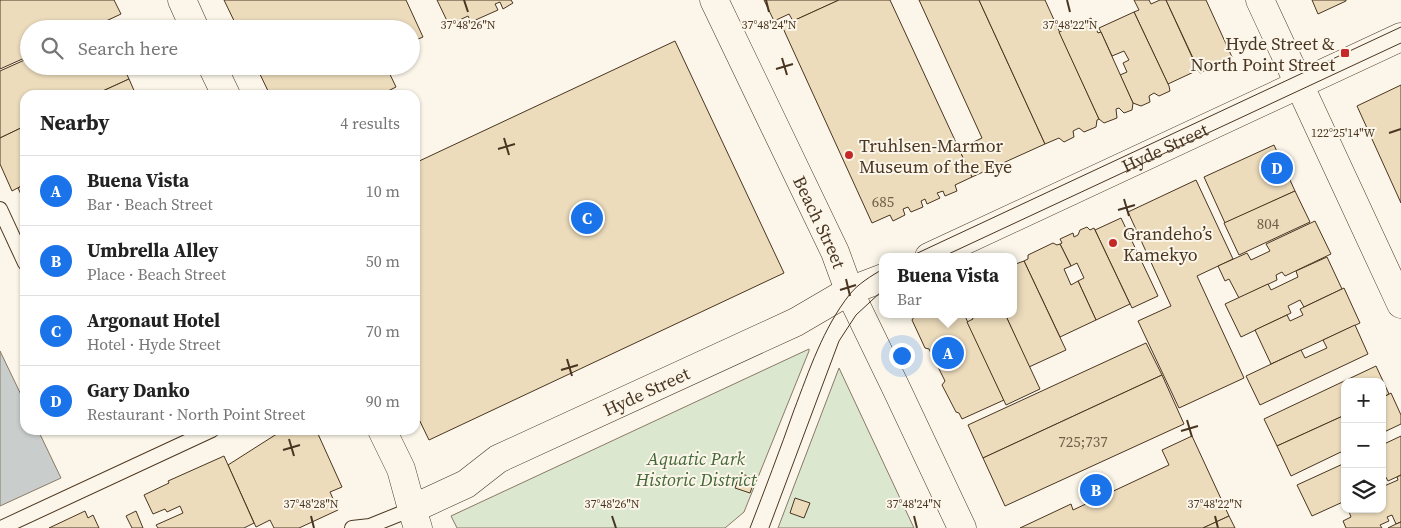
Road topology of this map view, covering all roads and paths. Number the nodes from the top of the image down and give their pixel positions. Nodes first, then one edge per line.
1 (182, 0) edge
2 (714, 0) edge
3 (1260, 0) edge
4 (191, 20) edge
5 (1401, 37) edge
6 (216, 75) edge
7 (1299, 84) junction
8 (224, 90) edge
9 (0, 209) edge
10 (20, 252) edge
11 (938, 253) edge
12 (879, 280) edge
13 (849, 291) junction
14 (1401, 304) edge
15 (201, 435) edge
16 (384, 435) edge
17 (415, 518) edge
18 (1, 528) edge
19 (352, 528) edge
20 (962, 528) edge

1 - 4 street
2 - 13 street, Beach Street
3 - 7 street
5 - 7 street, Hyde Street
6 - 8 street
7 - 11 street, Hyde Street
7 - 14 street
9 - 10 lane
12 - 13 street, Hyde Street
13 - 17 street, Hyde Street
13 - 20 street, Beach Street
15 - 18 lane
16 - 17 street
17 - 19 lane

